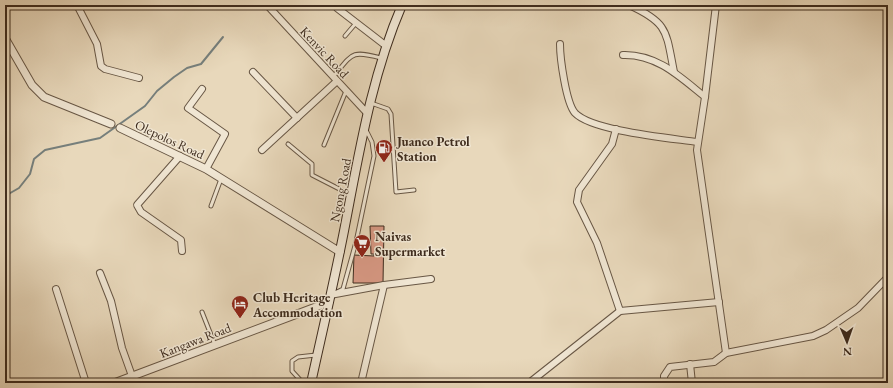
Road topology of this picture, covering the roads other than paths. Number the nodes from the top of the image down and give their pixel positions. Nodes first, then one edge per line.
1 (77, 5) edge
2 (267, 5) edge
3 (402, 5) edge
4 (630, 5) edge
5 (716, 5) edge
6 (337, 8) dead end
7 (356, 23) junction
8 (345, 36) dead end
9 (5, 38) edge
10 (560, 44) dead end
11 (385, 45) junction
12 (623, 55) dead end
13 (381, 58) junction
14 (253, 72) dead end
15 (674, 72) junction
16 (139, 78) dead end
17 (335, 79) junction
18 (202, 89) dead end
19 (346, 91) junction
20 (706, 97) junction
21 (369, 102) junction
22 (367, 113) junction
23 (297, 118) junction
24 (111, 124) joint
25 (364, 127) junction
26 (120, 128) joint
27 (616, 129) junction
28 (697, 142) junction
29 (288, 144) dead end
30 (324, 145) dead end
31 (262, 150) dead end
32 (180, 156) junction
33 (206, 169) junction
34 (222, 178) junction
35 (414, 190) dead end
36 (351, 195) junction
37 (211, 206) dead end
38 (182, 251) dead end
39 (340, 252) junction
40 (100, 272) dead end
41 (888, 277) edge
42 (431, 279) dead end
43 (384, 285) junction
44 (56, 289) dead end
45 (330, 299) junction
46 (719, 302) junction
47 (620, 311) junction
48 (202, 312) dead end
49 (215, 345) junction
50 (726, 353) junction
51 (317, 355) junction
52 (690, 364) junction
53 (132, 376) junction
54 (86, 383) edge
55 (116, 383) edge
56 (303, 383) edge
57 (311, 383) edge
58 (361, 383) edge
59 (529, 383) edge
60 (664, 383) edge
61 (692, 383) edge

1 - 16 street
2 - 17 street, Kenvic Road
3 - 11 main road, Ngong Road
4 - 15 street
5 - 20 street
6 - 7 street
7 - 8 lane
7 - 11 street
9 - 24 street, Olepolos Road
10 - 27 street
11 - 13 main road, Ngong Road
12 - 15 street
13 - 17 lane
13 - 21 main road, Ngong Road
14 - 23 street
15 - 20 street
17 - 19 street, Kenvic Road
17 - 23 street
18 - 33 street
19 - 22 street, Kenvic Road
19 - 30 lane
20 - 28 street
21 - 22 main road, Ngong Road
21 - 35 lane
22 - 25 main road, Ngong Road
23 - 31 street
24 - 26 street, Olepolos Road
25 - 36 main road, Ngong Road
25 - 45 lane
26 - 32 street, Olepolos Road
27 - 28 street
27 - 47 street
28 - 46 street
29 - 36 lane
32 - 33 street, Olepolos Road
32 - 38 street
33 - 34 street, Olepolos Road
34 - 37 lane
34 - 39 street, Olepolos Road
36 - 39 main road, Ngong Road
39 - 45 main road, Ngong Road
40 - 53 street
41 - 50 street
42 - 43 street
43 - 45 street
43 - 58 street
44 - 54 street
45 - 49 street, Kangawa Road
45 - 51 main road, Ngong Road
46 - 47 street
46 - 50 street
47 - 59 street
48 - 49 lane
49 - 53 street, Kangawa Road
50 - 52 street
51 - 56 lane
51 - 57 main road, Ngong Road
52 - 60 street
52 - 61 street
53 - 55 street, Kangawa Road

